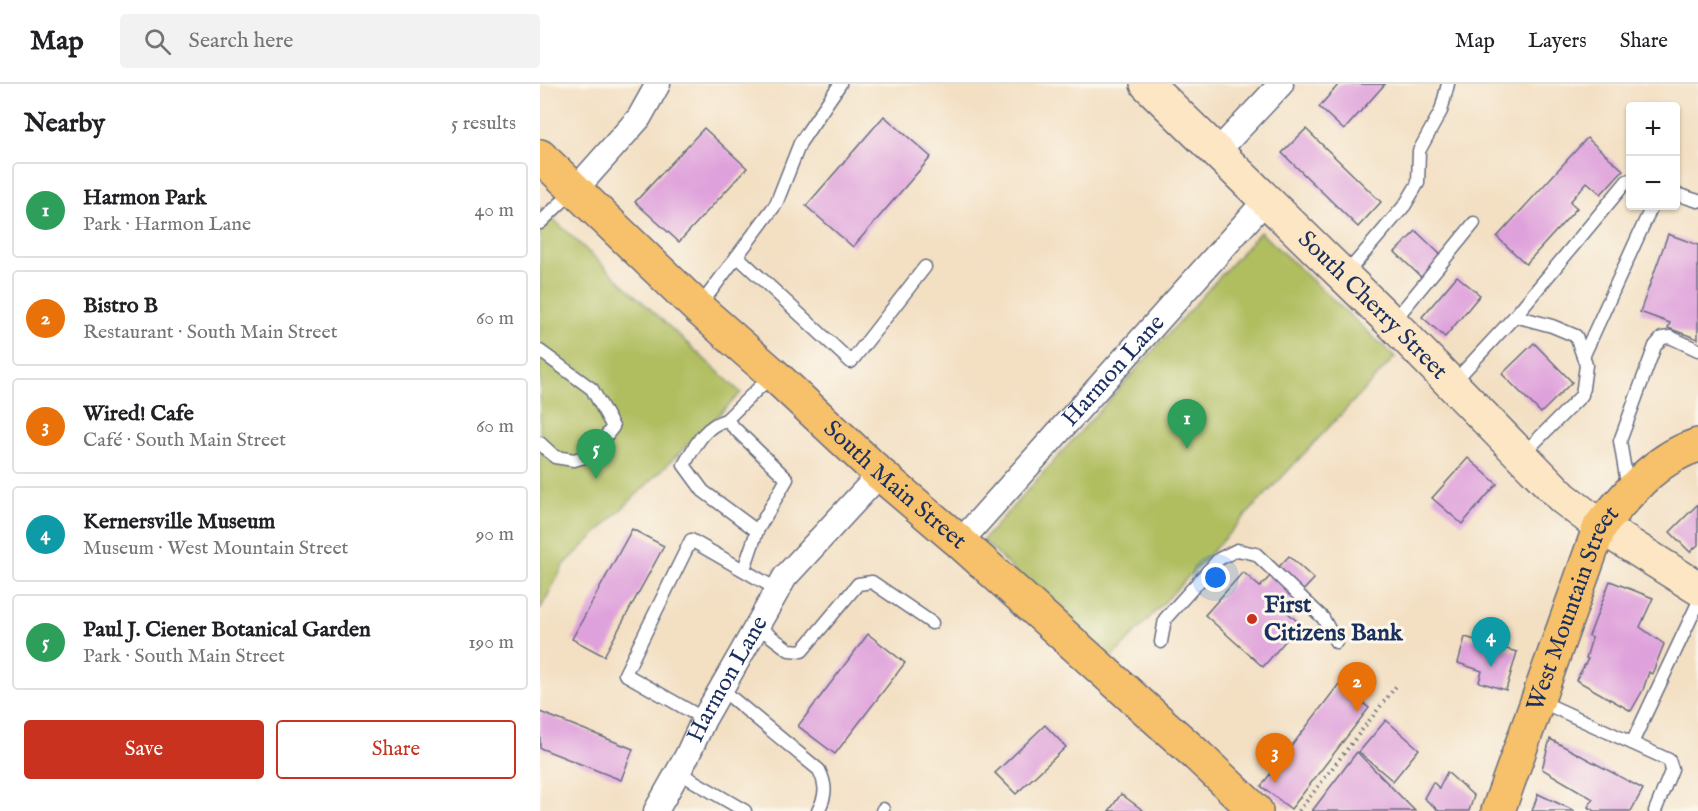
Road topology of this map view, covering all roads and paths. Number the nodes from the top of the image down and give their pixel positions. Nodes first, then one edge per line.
1 (658, 84) edge
2 (840, 84) edge
3 (1147, 84) edge
4 (1281, 84) edge
5 (1448, 84) edge
6 (1217, 152) junction
7 (540, 156) edge
8 (1626, 183) edge
9 (575, 190) junction
10 (1680, 195) edge
11 (1266, 200) junction
12 (1698, 201) edge
13 (1650, 210) edge
14 (540, 223) edge
15 (1474, 224) dead end
16 (737, 256) junction
17 (925, 267) dead end
18 (1344, 276) junction
19 (698, 308) junction
20 (1515, 316) junction
21 (1392, 323) junction
22 (1698, 350) edge
23 (540, 351) edge
24 (1583, 357) junction
25 (773, 374) junction
26 (1452, 384) junction
27 (726, 420) junction
28 (540, 443) edge
29 (1698, 445) edge
30 (1522, 456) junction
31 (880, 474) junction
32 (1629, 494) junction
33 (1600, 526) junction
34 (757, 531) junction
35 (960, 542) junction
36 (744, 569) junction
37 (1698, 588) edge
38 (778, 590) junction
39 (1698, 603) edge
40 (932, 623) dead end
41 (758, 626) junction
42 (1161, 642) dead end
43 (1336, 642) dead end
44 (1397, 685) dead end
45 (721, 689) junction
46 (1538, 699) junction
47 (704, 719) junction
48 (1632, 743) junction
49 (678, 771) junction
50 (656, 811) edge
51 (746, 811) edge
52 (818, 811) edge
53 (1256, 811) edge
54 (1299, 811) edge
55 (1497, 811) edge
56 (1656, 811) edge

1 - 9 street
2 - 16 lane
3 - 6 main road, South Cherry Street
4 - 6 street
5 - 18 lane
6 - 11 main road, South Cherry Street
7 - 9 main road, South Main Street
8 - 20 lane
9 - 14 lane
9 - 19 main road, South Main Street
10 - 12 lane
11 - 18 main road, South Cherry Street
11 - 35 street, Harmon Lane
13 - 24 lane
15 - 21 lane
16 - 17 lane
16 - 19 lane
18 - 21 main road, South Cherry Street
19 - 25 main road, South Main Street
20 - 24 lane
20 - 26 lane
21 - 26 main road, South Cherry Street
22 - 32 lane
23 - 28 lane
24 - 30 lane
25 - 27 lane
25 - 31 main road, South Main Street
26 - 30 main road, South Cherry Street
27 - 34 lane
27 - 34 lane
29 - 32 main road, West Mountain Street
30 - 33 main road, South Cherry Street
31 - 35 main road, South Main Street
31 - 38 street, Harmon Lane
32 - 33 main road, West Mountain Street
33 - 37 main road, South Cherry Street
33 - 46 main road, West Mountain Street
34 - 36 lane
35 - 53 main road, South Main Street
36 - 38 lane
36 - 47 lane
38 - 41 street, Harmon Lane
39 - 48 lane
40 - 41 lane
41 - 45 street, Harmon Lane
42 - 43 lane
44 - 54 path
45 - 47 street, Harmon Lane
45 - 52 lane
46 - 48 lane
46 - 55 main road, West Mountain Street
47 - 49 street, Harmon Lane
48 - 56 lane
49 - 50 street, Harmon Lane
49 - 51 lane

